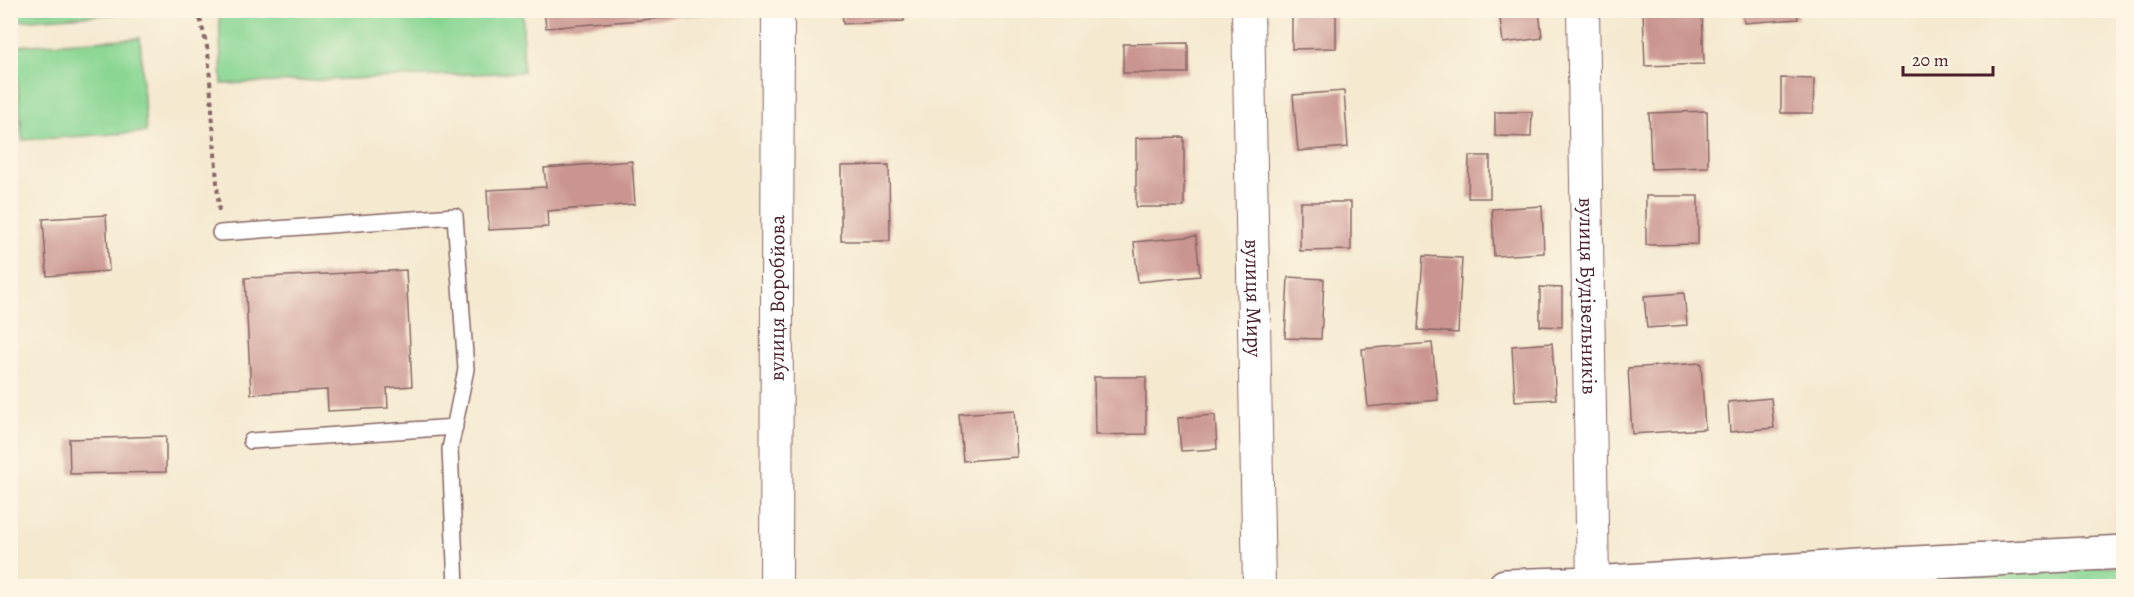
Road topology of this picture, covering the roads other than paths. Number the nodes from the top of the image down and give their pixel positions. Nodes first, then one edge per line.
1 (778, 10) edge
2 (1248, 10) edge
3 (1583, 10) edge
4 (220, 233) road end
5 (454, 427) junction
6 (251, 441) dead end
7 (2124, 552) edge
8 (1593, 584) junction
9 (456, 586) edge
10 (776, 586) edge
11 (1259, 586) edge
12 (1505, 586) edge

1 - 10 street, вулиця Воробйова
2 - 11 street, вулиця Миру
3 - 8 street, вулиця Будівельників
4 - 5 lane
5 - 6 lane
5 - 9 lane
7 - 8 street
8 - 12 street

